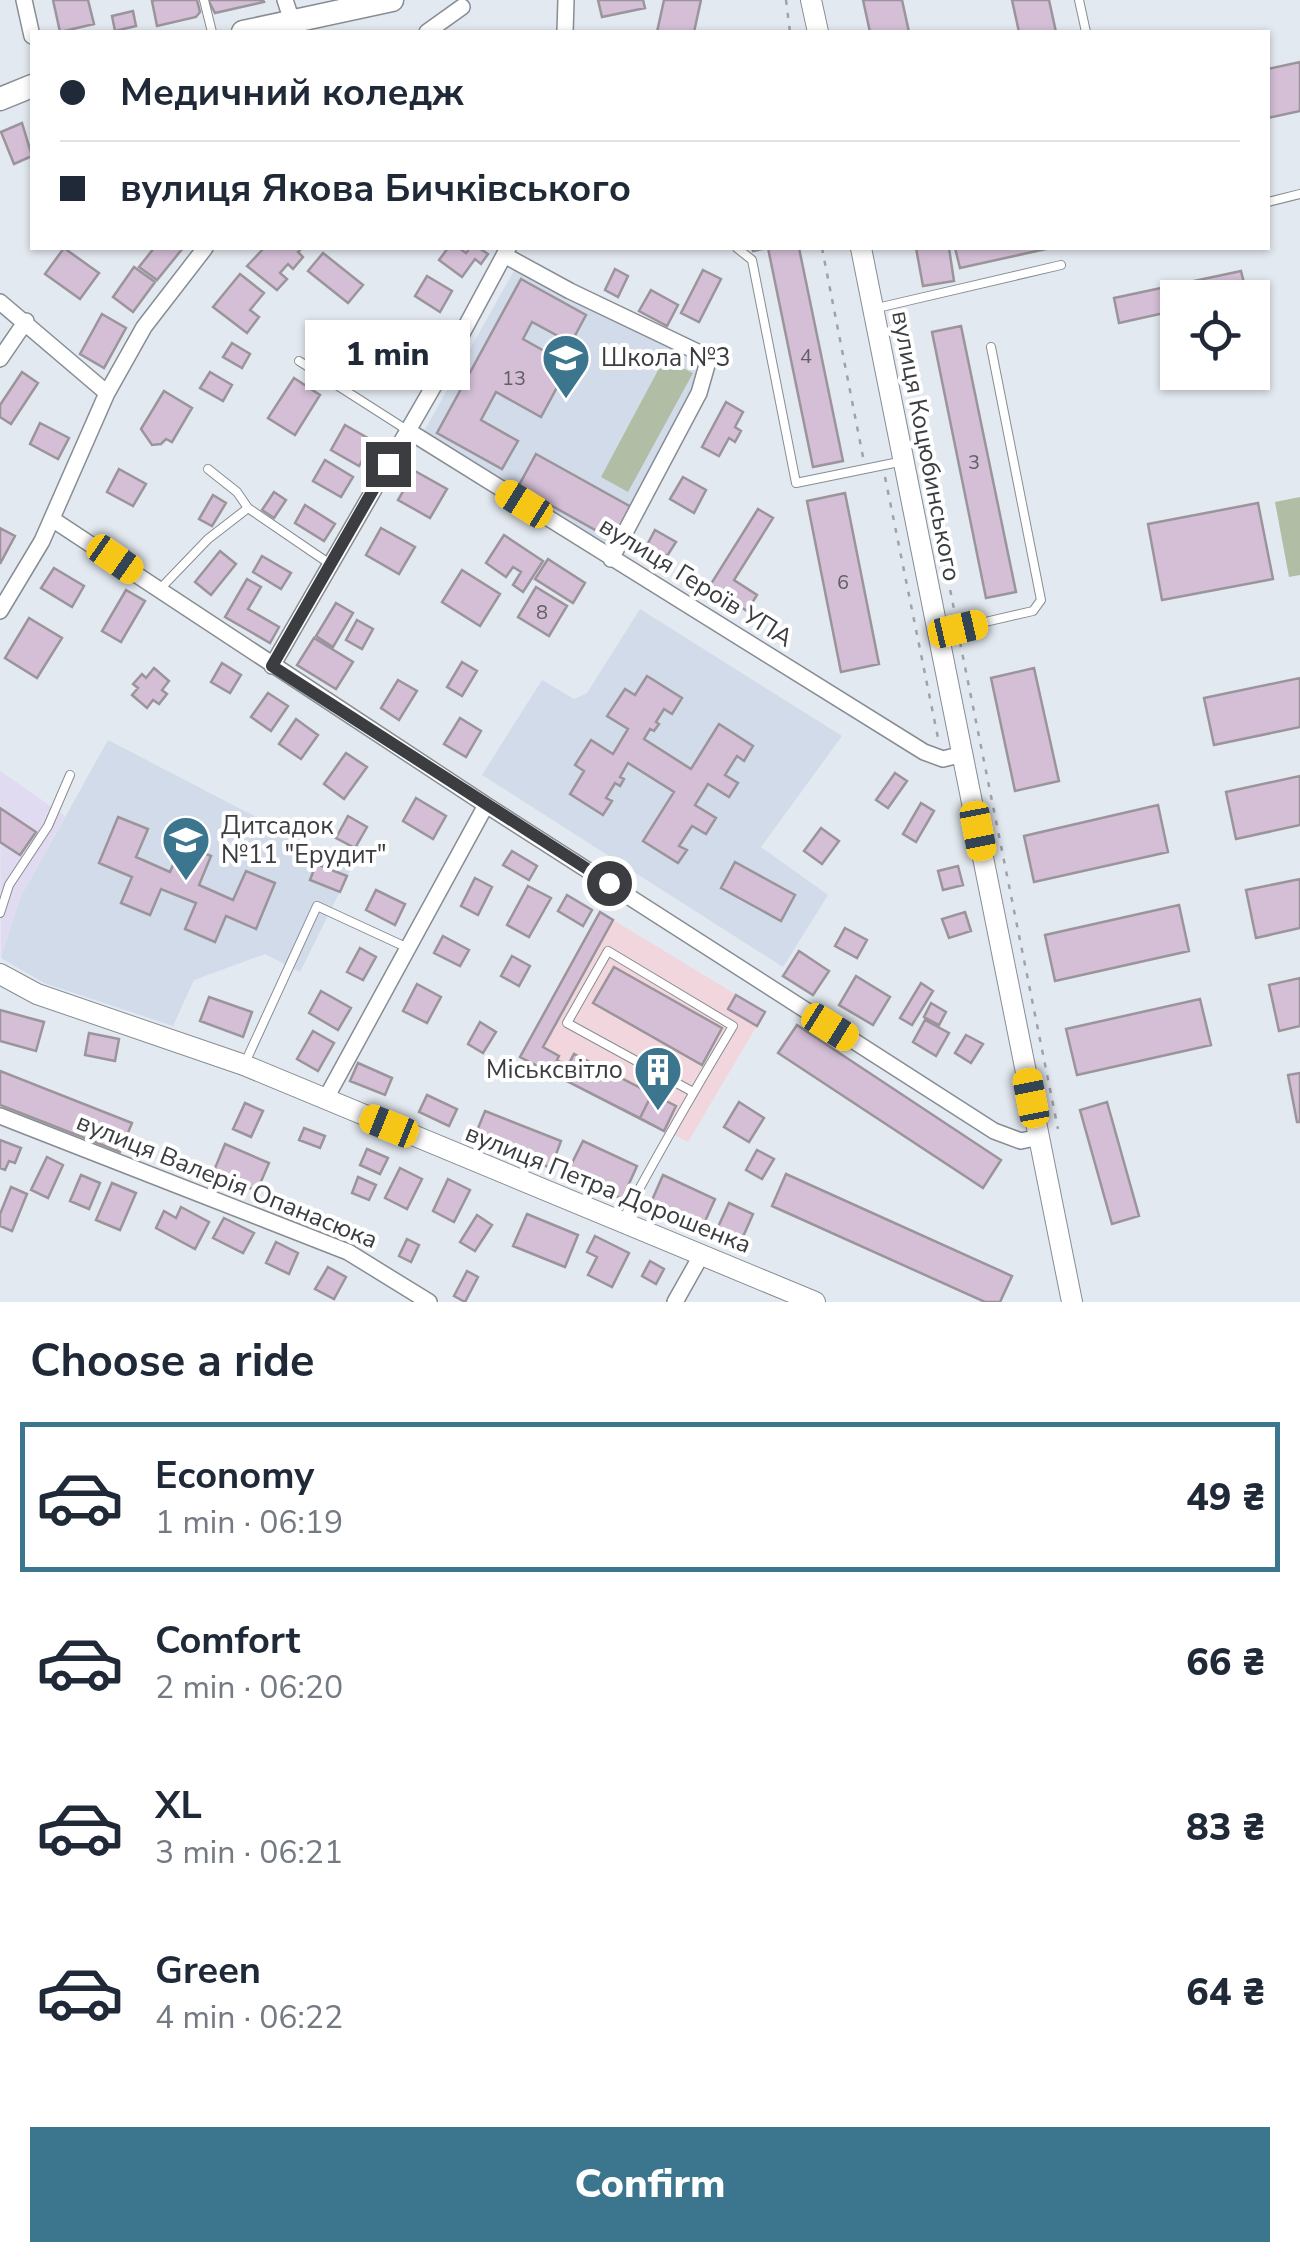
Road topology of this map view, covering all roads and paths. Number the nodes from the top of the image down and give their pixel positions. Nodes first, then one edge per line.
1 (24, 0) edge
2 (204, 0) edge
3 (392, 0) edge
4 (566, 0) edge
5 (786, 0) edge
6 (811, 0) edge
7 (1079, 0) edge
8 (292, 7) edge
9 (462, 7) dead end
10 (31, 30) edge
11 (212, 30) edge
12 (246, 30) edge
13 (430, 30) edge
14 (565, 30) edge
15 (790, 30) edge
16 (818, 30) edge
17 (1086, 30) edge
18 (30, 87) edge
19 (0, 99) edge
20 (1300, 194) edge
21 (1270, 202) edge
22 (203, 250) edge
23 (740, 250) edge
24 (822, 250) edge
25 (861, 250) edge
26 (506, 251) edge
27 (1062, 265) dead end
28 (0, 302) edge
29 (873, 309) junction
30 (26, 320) junction
31 (991, 347) dead end
32 (0, 359) edge
33 (298, 361) dead end
34 (106, 393) junction
35 (407, 430) junction
36 (904, 462) junction
37 (882, 466) junction
38 (208, 469) dead end
39 (865, 469) junction
40 (248, 508) junction
41 (52, 519) junction
42 (611, 559) junction
43 (330, 564) junction
44 (159, 590) junction
45 (0, 611) edge
46 (938, 633) junction
47 (272, 666) junction
48 (953, 757) junction
49 (70, 775) dead end
50 (486, 805) junction
51 (0, 913) edge
52 (408, 948) junction
53 (0, 974) edge
54 (244, 1066) junction
55 (694, 1092) junction
56 (325, 1100) junction
57 (0, 1116) edge
58 (1038, 1137) junction
59 (622, 1222) junction
60 (702, 1254) junction
61 (430, 1302) edge
62 (675, 1302) edge
63 (816, 1302) edge
64 (1072, 1302) edge

1 - 10 street
2 - 11 lane
3 - 8 main road
4 - 14 street
5 - 15 path
6 - 16 street
7 - 17 lane
8 - 12 main road
9 - 13 street
18 - 19 main road
20 - 21 lane
22 - 34 street
23 - 39 lane
24 - 39 path
25 - 29 street, вулиця Коцюбинського
26 - 35 street
26 - 42 street
27 - 29 lane
28 - 30 street
29 - 36 street, вулиця Коцюбинського
30 - 32 street
30 - 34 street
31 - 46 lane
33 - 35 lane
34 - 41 street
35 - 42 street, вулиця Героїв УПА
35 - 43 street
36 - 37 lane
36 - 46 street, вулиця Коцюбинського
37 - 39 lane
37 - 48 path
38 - 40 lane
40 - 43 lane
40 - 44 lane
41 - 44 street
41 - 45 street
42 - 48 street, вулиця Героїв УПА
43 - 47 street
44 - 47 street
46 - 48 street, вулиця Коцюбинського
47 - 50 street
48 - 58 street, вулиця Коцюбинського
49 - 51 lane
50 - 52 street
50 - 58 street
52 - 54 lane
52 - 56 street
53 - 54 street, вулиця Петра Дорошенка
54 - 56 street, вулиця Петра Дорошенка
55 - 55 lane
55 - 59 lane
56 - 59 street, вулиця Петра Дорошенка
57 - 61 street, вулиця Валерія Опанасюка
58 - 64 street, вулиця Коцюбинського
59 - 60 street, вулиця Петра Дорошенка
60 - 62 street
60 - 63 street, вулиця Петра Дорошенка

